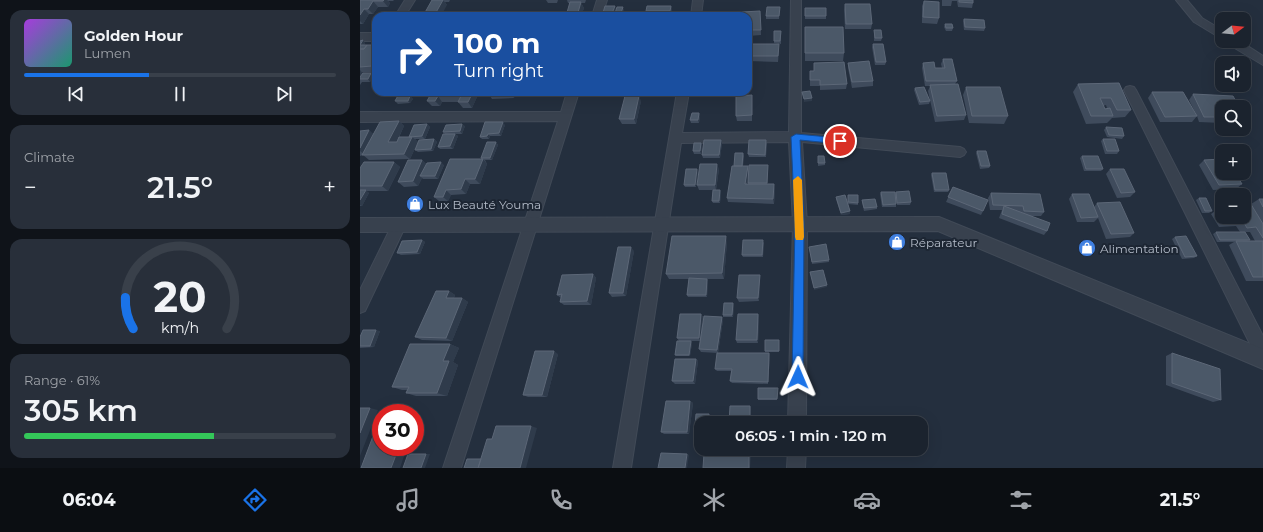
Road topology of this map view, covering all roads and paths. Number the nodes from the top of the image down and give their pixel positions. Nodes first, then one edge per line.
1 (410, 0) edge
2 (602, 0) edge
3 (698, 0) edge
4 (796, 0) edge
5 (1181, 0) edge
6 (402, 12) edge
7 (598, 12) edge
8 (696, 12) edge
9 (1215, 31) edge
10 (360, 37) edge
11 (372, 37) edge
12 (1243, 48) edge
13 (1263, 61) edge
14 (1130, 90) dead end
15 (572, 96) edge
16 (682, 96) edge
17 (565, 116) junction
18 (360, 117) edge
19 (796, 137) junction
20 (676, 138) junction
21 (960, 152) dead end
22 (530, 224) junction
23 (662, 224) junction
24 (800, 224) junction
25 (360, 225) edge
26 (399, 225) junction
27 (360, 306) edge
28 (1263, 352) edge
29 (1263, 360) edge
30 (797, 416) edge
31 (796, 456) edge
32 (452, 468) edge
33 (622, 468) edge
34 (796, 468) edge

1 - 6 street
2 - 7 street
3 - 8 street
4 - 19 street
5 - 9 street
10 - 11 street
12 - 13 street
14 - 28 street
15 - 17 street
16 - 20 street
17 - 18 street
17 - 22 street
19 - 20 street
19 - 21 street
19 - 24 street
20 - 23 street
22 - 23 street
22 - 26 street
22 - 32 street
23 - 24 street
23 - 33 street
24 - 29 street
24 - 30 street
25 - 26 street
26 - 27 street
31 - 34 street

